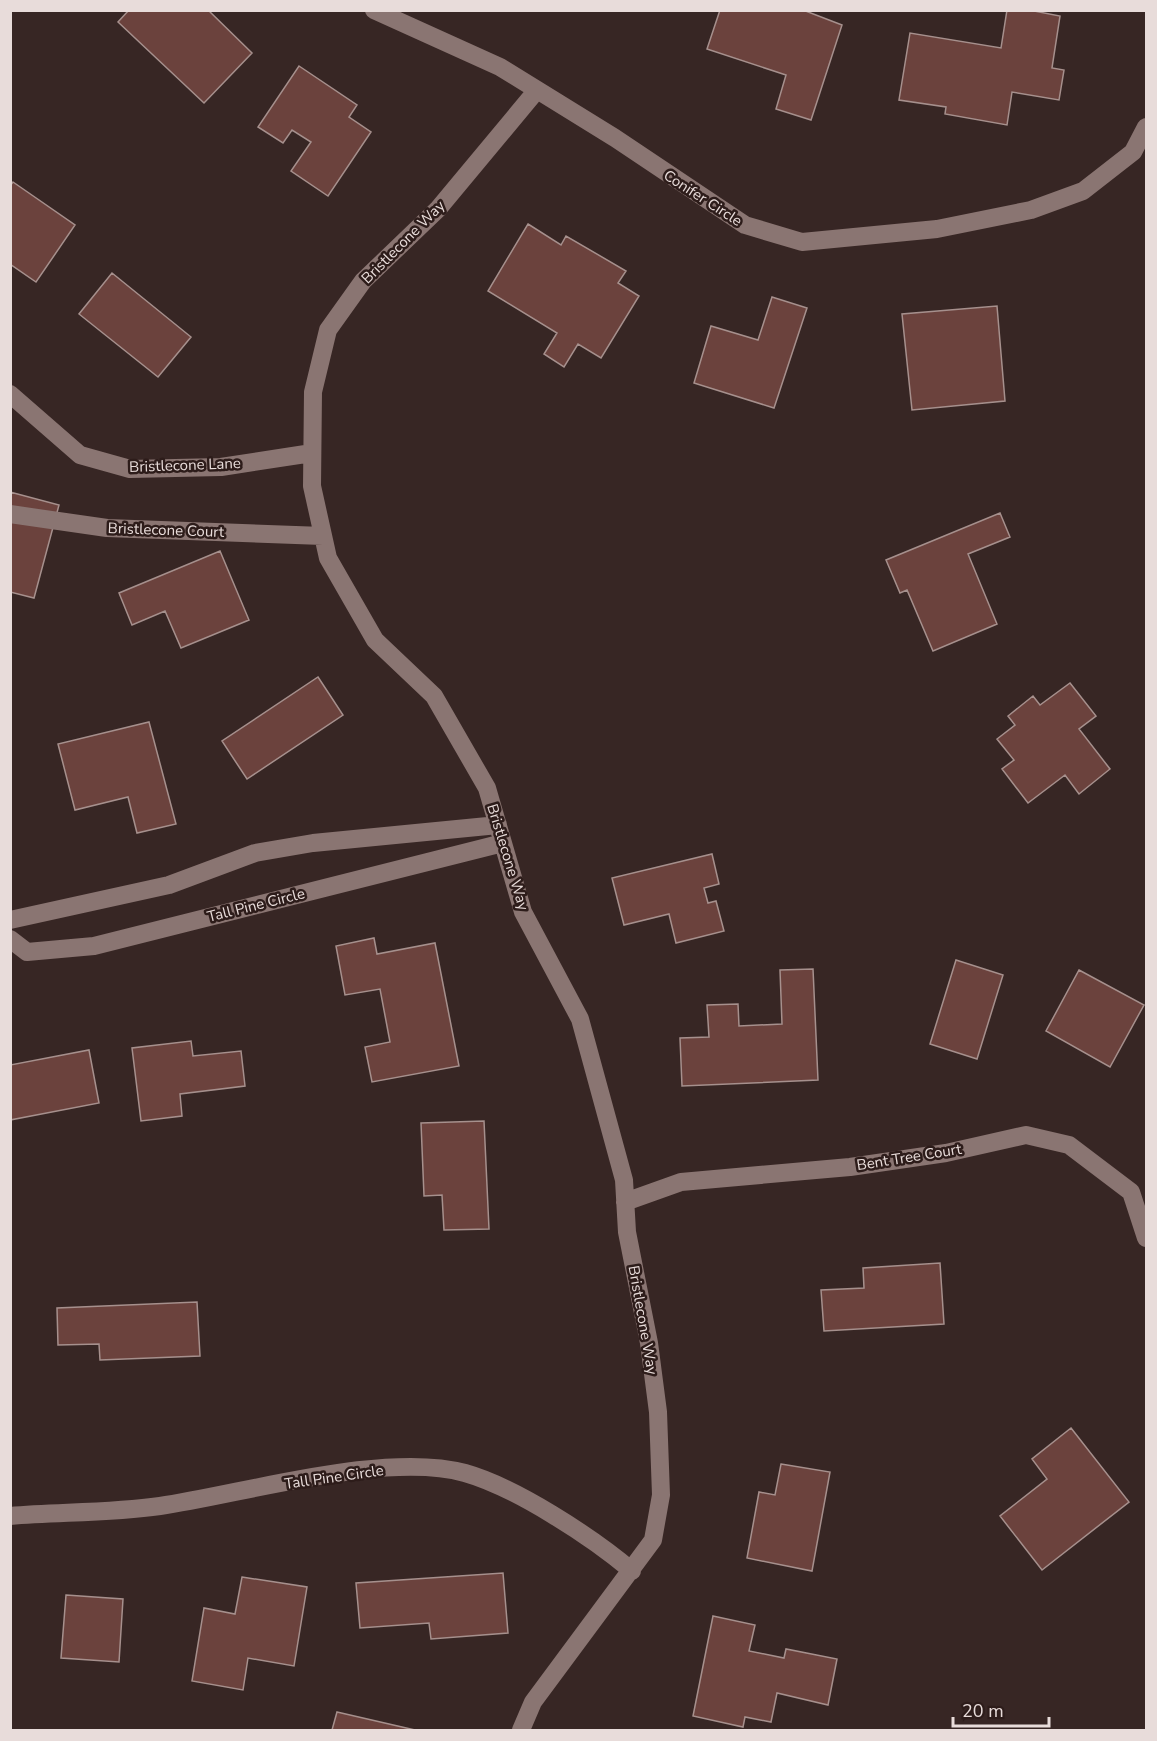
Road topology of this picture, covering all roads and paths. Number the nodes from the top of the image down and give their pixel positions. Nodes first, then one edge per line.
1 (374, 10) edge
2 (537, 90) junction
3 (1146, 127) edge
4 (10, 394) edge
5 (10, 415) edge
6 (34, 415) junction
7 (312, 453) junction
8 (10, 514) edge
9 (323, 536) junction
10 (498, 825) junction
11 (502, 843) junction
12 (10, 920) edge
13 (10, 939) edge
14 (625, 1202) junction
15 (1146, 1238) edge
16 (10, 1516) edge
17 (632, 1571) junction
18 (521, 1731) edge

1 - 2 street, Conifer Circle
2 - 3 street, Conifer Circle
2 - 7 street, Bristlecone Way
4 - 6 street, Bristlecone Lane
5 - 6 street
6 - 7 street, Bristlecone Lane
7 - 9 street, Bristlecone Way
8 - 9 street, Bristlecone Court
9 - 10 street, Bristlecone Way
10 - 11 street, Bristlecone Way
10 - 12 street
11 - 13 street, Tall Pine Circle
11 - 14 street, Bristlecone Way
14 - 15 street, Bent Tree Court
14 - 17 street, Bristlecone Way
16 - 17 street, Tall Pine Circle
17 - 18 street, Bristlecone Way

